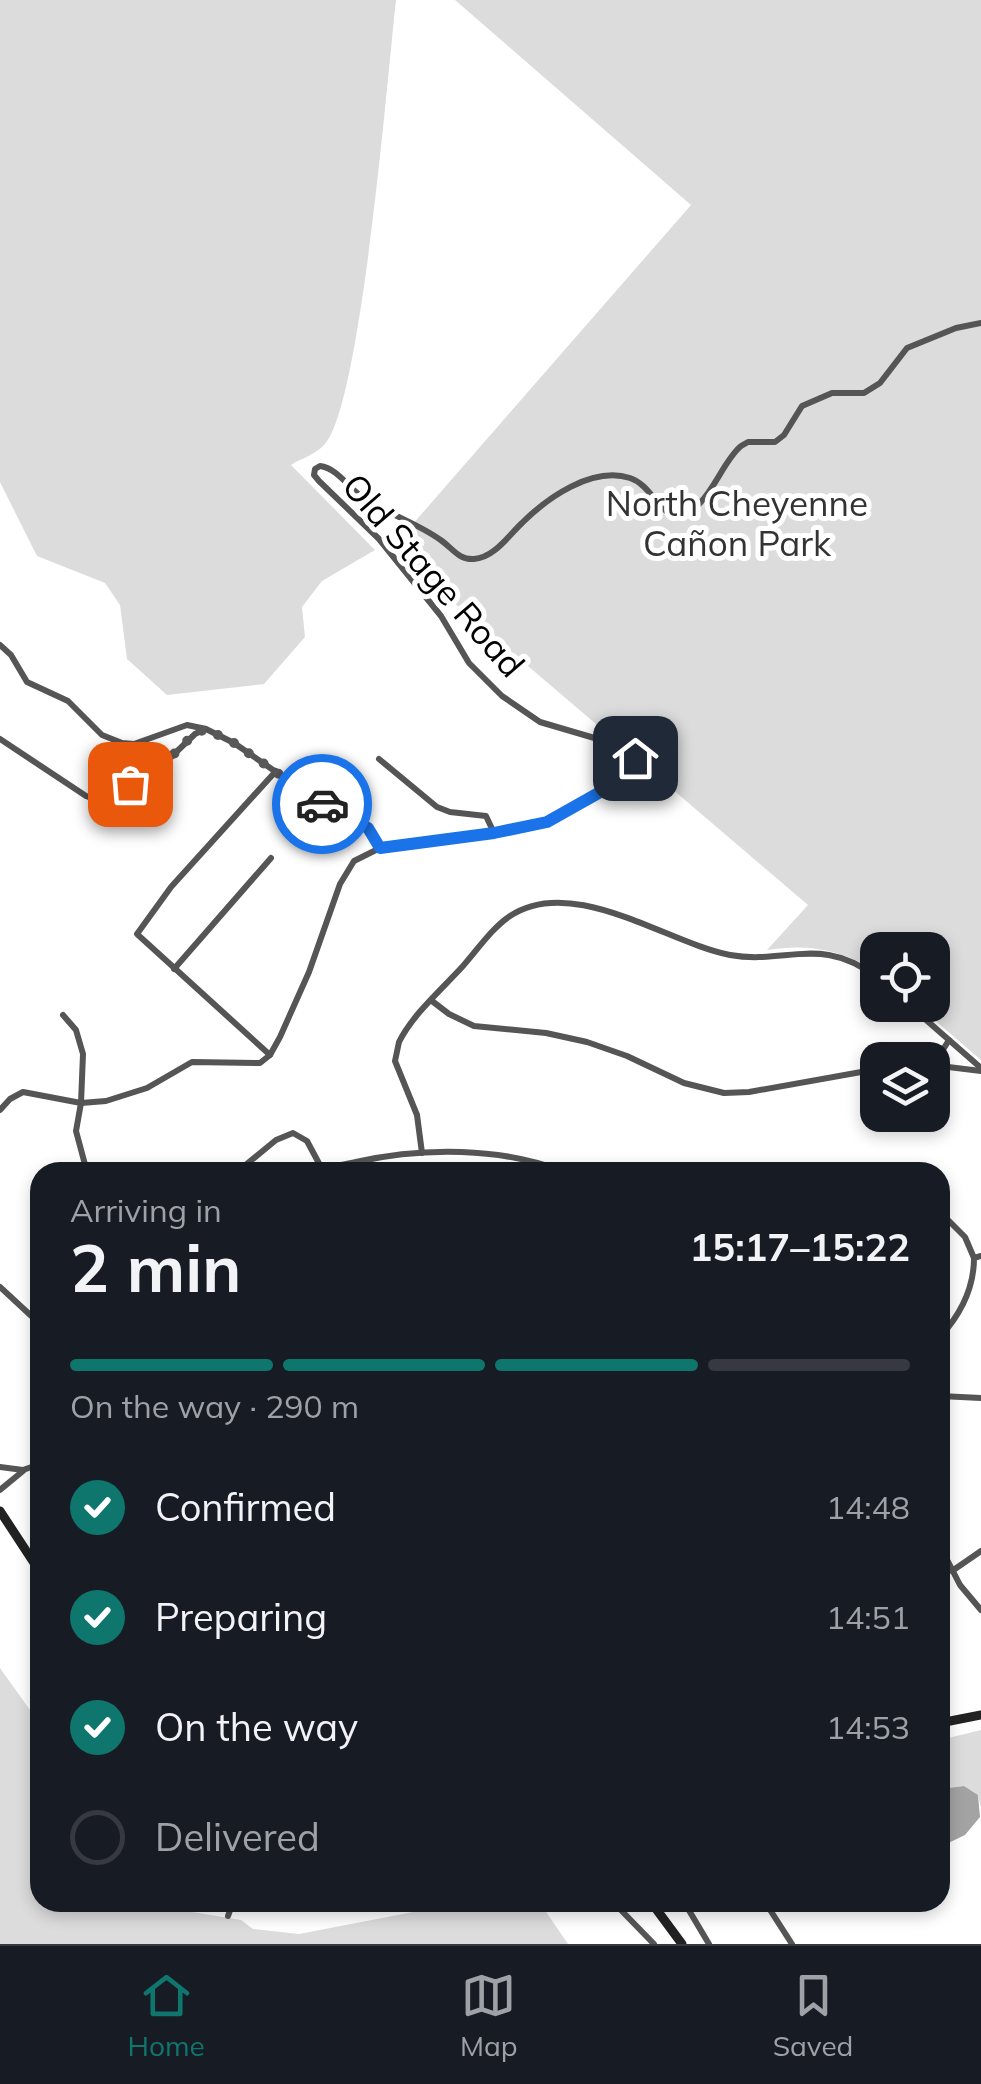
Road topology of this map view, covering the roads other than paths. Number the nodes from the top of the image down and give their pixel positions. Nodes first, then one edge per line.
1 (981, 323) edge
2 (0, 645) edge
3 (206, 729) junction
4 (0, 739) edge
5 (379, 759) dead end
6 (276, 772) junction
7 (494, 833) junction
8 (380, 848) junction
9 (270, 858) dead end
10 (174, 968) junction
11 (860, 968) edge
12 (432, 1001) junction
13 (64, 1016) dead end
14 (928, 1022) edge
15 (949, 1040) joint
16 (270, 1054) junction
17 (950, 1066) edge
18 (981, 1069) edge
19 (860, 1072) edge
20 (82, 1102) junction
21 (0, 1110) edge
22 (422, 1153) junction
23 (84, 1162) edge
24 (250, 1162) edge
25 (316, 1162) edge
26 (371, 1162) edge
27 (531, 1162) edge
28 (950, 1221) edge
29 (977, 1257) edge
30 (0, 1287) edge
31 (30, 1315) edge
32 (950, 1325) edge
33 (950, 1396) edge
34 (981, 1398) edge
35 (0, 1467) edge
36 (30, 1468) edge
37 (24, 1470) junction
38 (0, 1490) edge
39 (0, 1510) edge
40 (981, 1551) edge
41 (30, 1556) edge
42 (950, 1568) edge
43 (952, 1572) junction
44 (981, 1610) edge
45 (981, 1715) edge
46 (950, 1721) edge
47 (229, 1912) edge
48 (623, 1912) edge
49 (659, 1912) edge
50 (690, 1912) edge
51 (771, 1912) edge
52 (228, 1916) dead end
53 (654, 1944) edge
54 (682, 1944) edge
55 (709, 1944) edge
56 (792, 1944) edge

1 - 7 street, Old Stage Road
2 - 3 street
3 - 4 street
3 - 6 street
5 - 7 street
6 - 8 street
6 - 10 street
7 - 8 street, Old Stage Road
8 - 16 street
9 - 10 street
10 - 16 street
11 - 12 street
12 - 19 street
12 - 22 street
13 - 20 street
14 - 15 street
15 - 18 street
16 - 20 street
17 - 18 street
20 - 21 street
20 - 23 street
22 - 26 street
22 - 27 street
24 - 25 street
28 - 29 street
29 - 32 street
30 - 31 street
33 - 34 street
35 - 37 street
36 - 37 street
37 - 38 street
39 - 41 street
40 - 43 street
42 - 43 street
43 - 44 street
45 - 46 street
47 - 52 street
48 - 53 street
49 - 54 street
50 - 55 street
51 - 56 street

